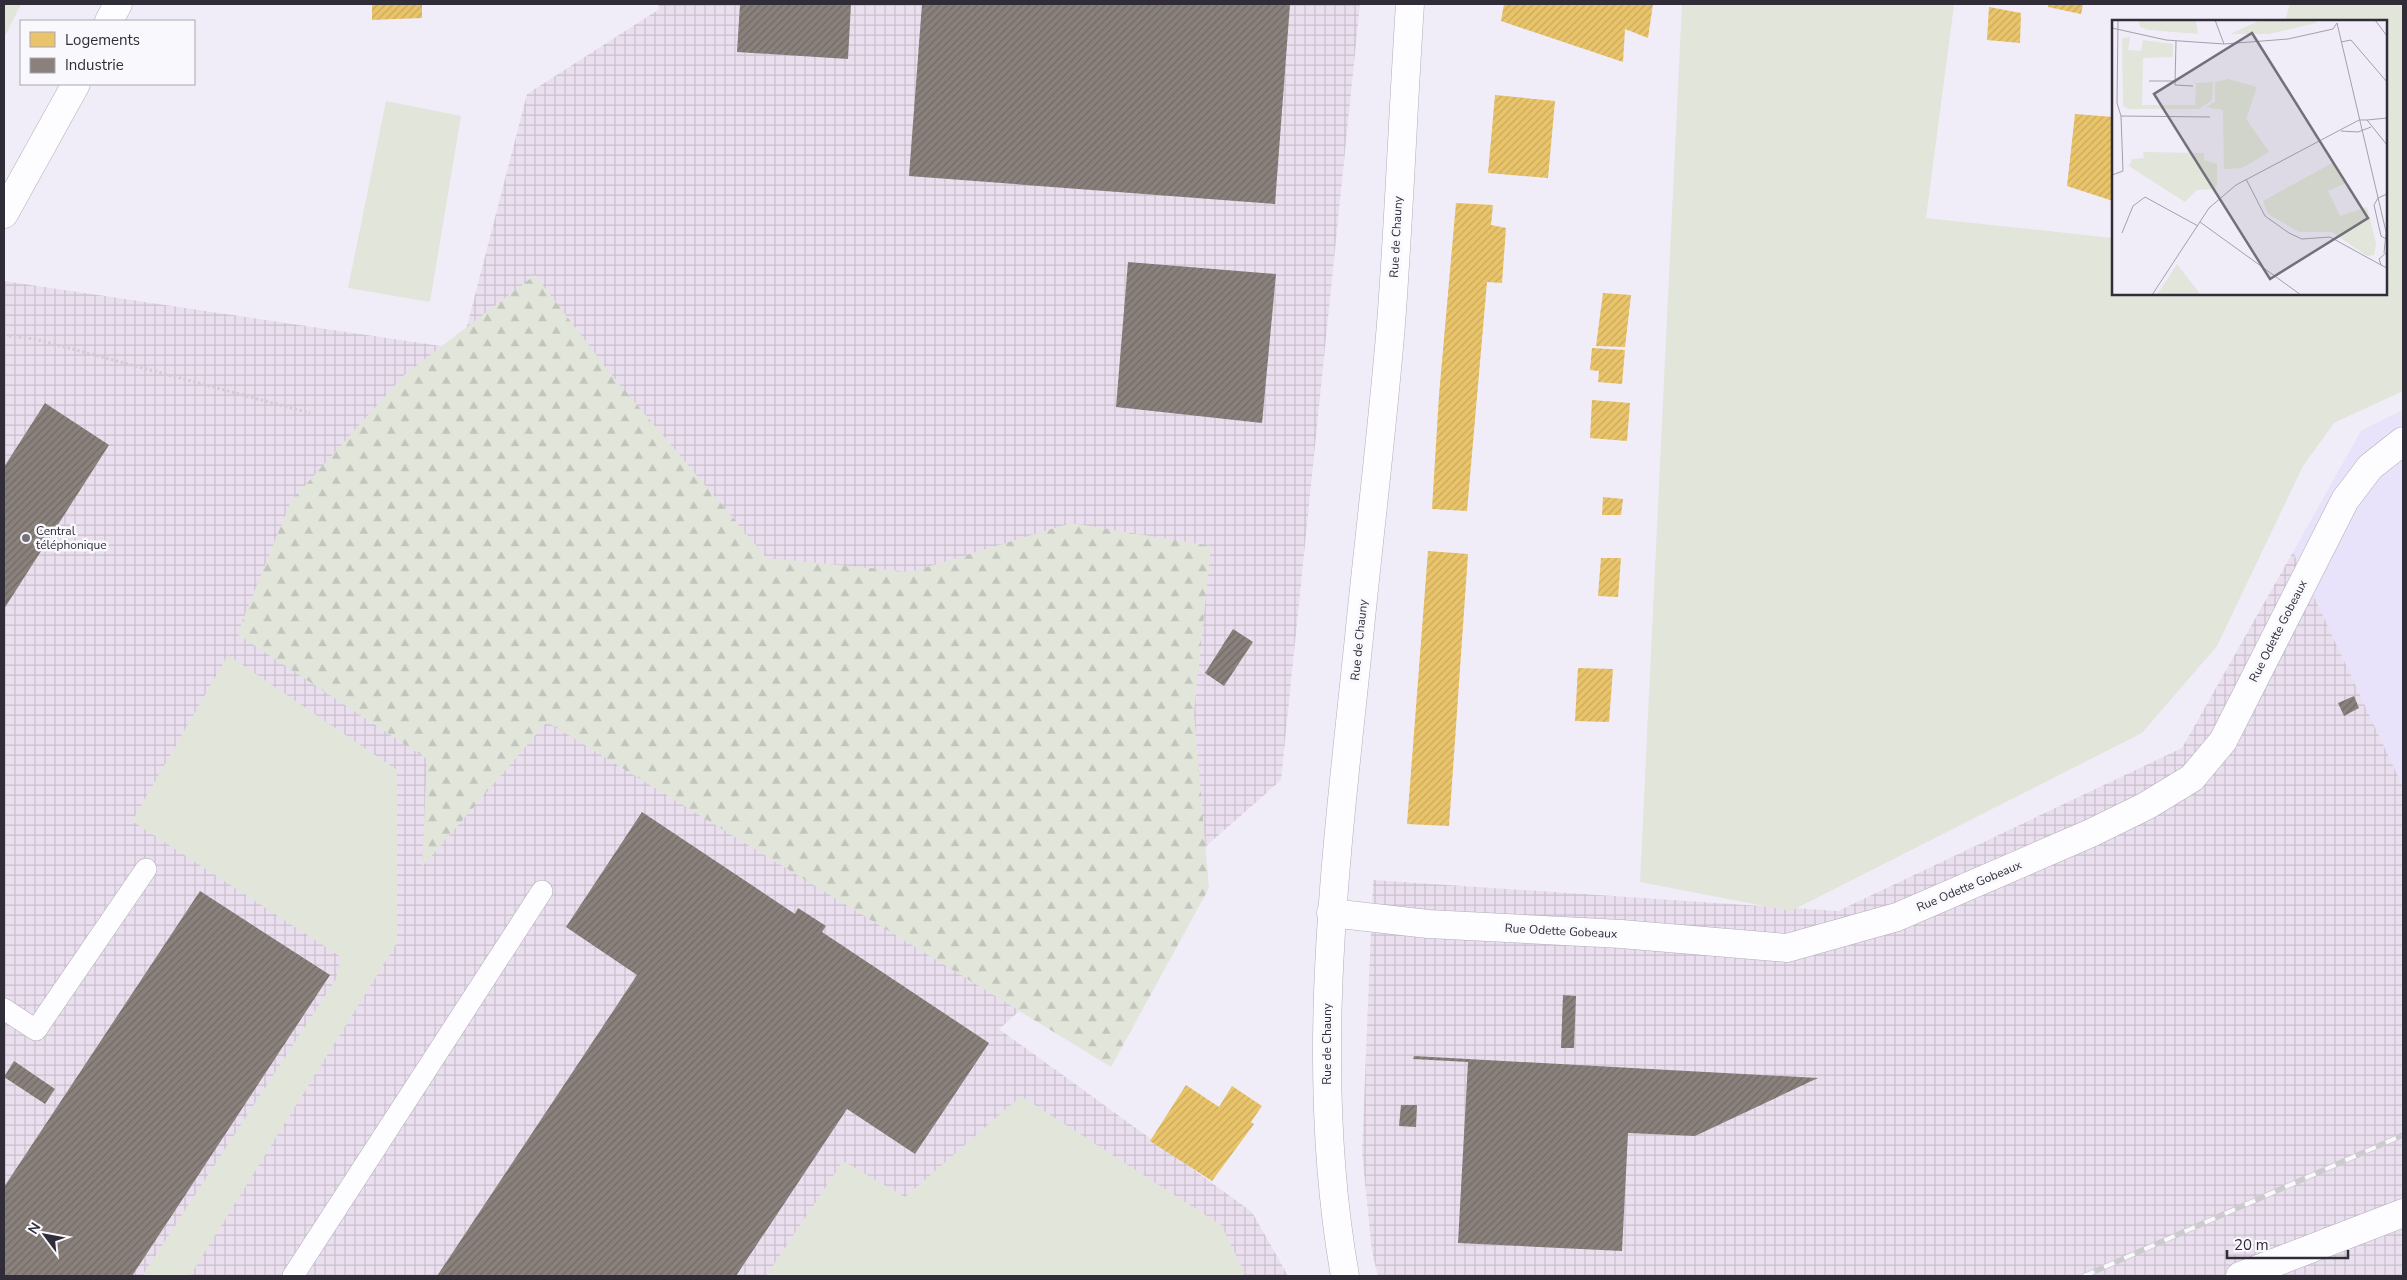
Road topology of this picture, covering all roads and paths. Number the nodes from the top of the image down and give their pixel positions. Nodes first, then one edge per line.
1 (118, 4) edge
2 (1410, 4) edge
3 (110, 20) edge
4 (75, 85) edge
5 (4, 214) edge
6 (4, 335) edge
7 (310, 413) dead end
8 (2403, 441) edge
9 (146, 869) dead end
10 (542, 891) dead end
11 (1331, 913) junction
12 (4, 1009) edge
13 (2403, 1213) edge
14 (293, 1276) edge
15 (1345, 1276) edge
16 (2240, 1276) edge

1 - 3 street
2 - 11 street, Rue de Chauny
4 - 5 street
6 - 7 path
8 - 11 street, Rue Odette Gobeaux
9 - 12 lane
10 - 14 lane
11 - 15 street, Rue de Chauny
13 - 16 street

